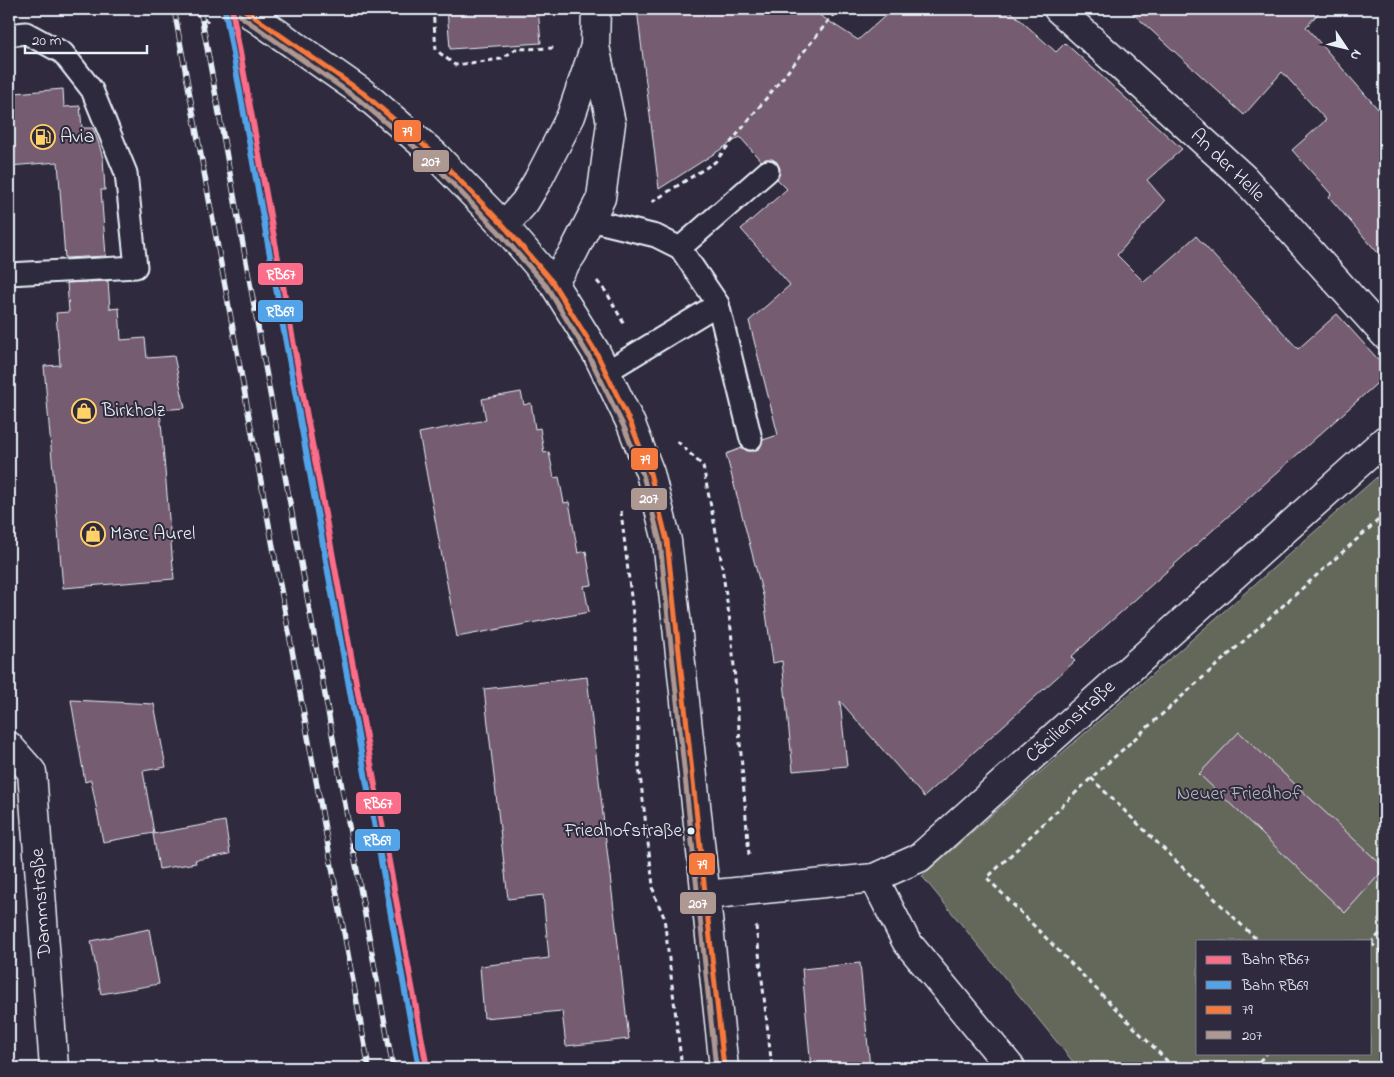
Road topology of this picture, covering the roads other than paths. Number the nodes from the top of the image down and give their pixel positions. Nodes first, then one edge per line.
1 (242, 9) edge
2 (596, 9) edge
3 (1058, 9) edge
4 (9, 35) edge
5 (595, 46) junction
6 (768, 171) dead end
7 (590, 220) junction
8 (504, 226) junction
9 (680, 248) junction
10 (9, 274) edge
11 (553, 283) junction
12 (718, 304) junction
13 (1385, 335) edge
14 (606, 372) junction
15 (751, 439) dead end
16 (1385, 440) edge
17 (9, 746) edge
18 (874, 878) junction
19 (705, 895) junction
20 (54, 1068) edge
21 (724, 1068) edge
22 (1011, 1068) edge

1 - 8 street
2 - 5 street
3 - 13 street, An der Helle
4 - 10 lane
5 - 7 street
5 - 8 street
6 - 9 lane
7 - 9 lane
7 - 11 street
8 - 11 street
9 - 12 lane
11 - 14 street
12 - 14 lane
12 - 15 lane
14 - 19 street
16 - 18 street, Cäcilienstraße
17 - 20 street, Dammstraße
18 - 19 street, Cäcilienstraße
18 - 22 street
19 - 21 street

